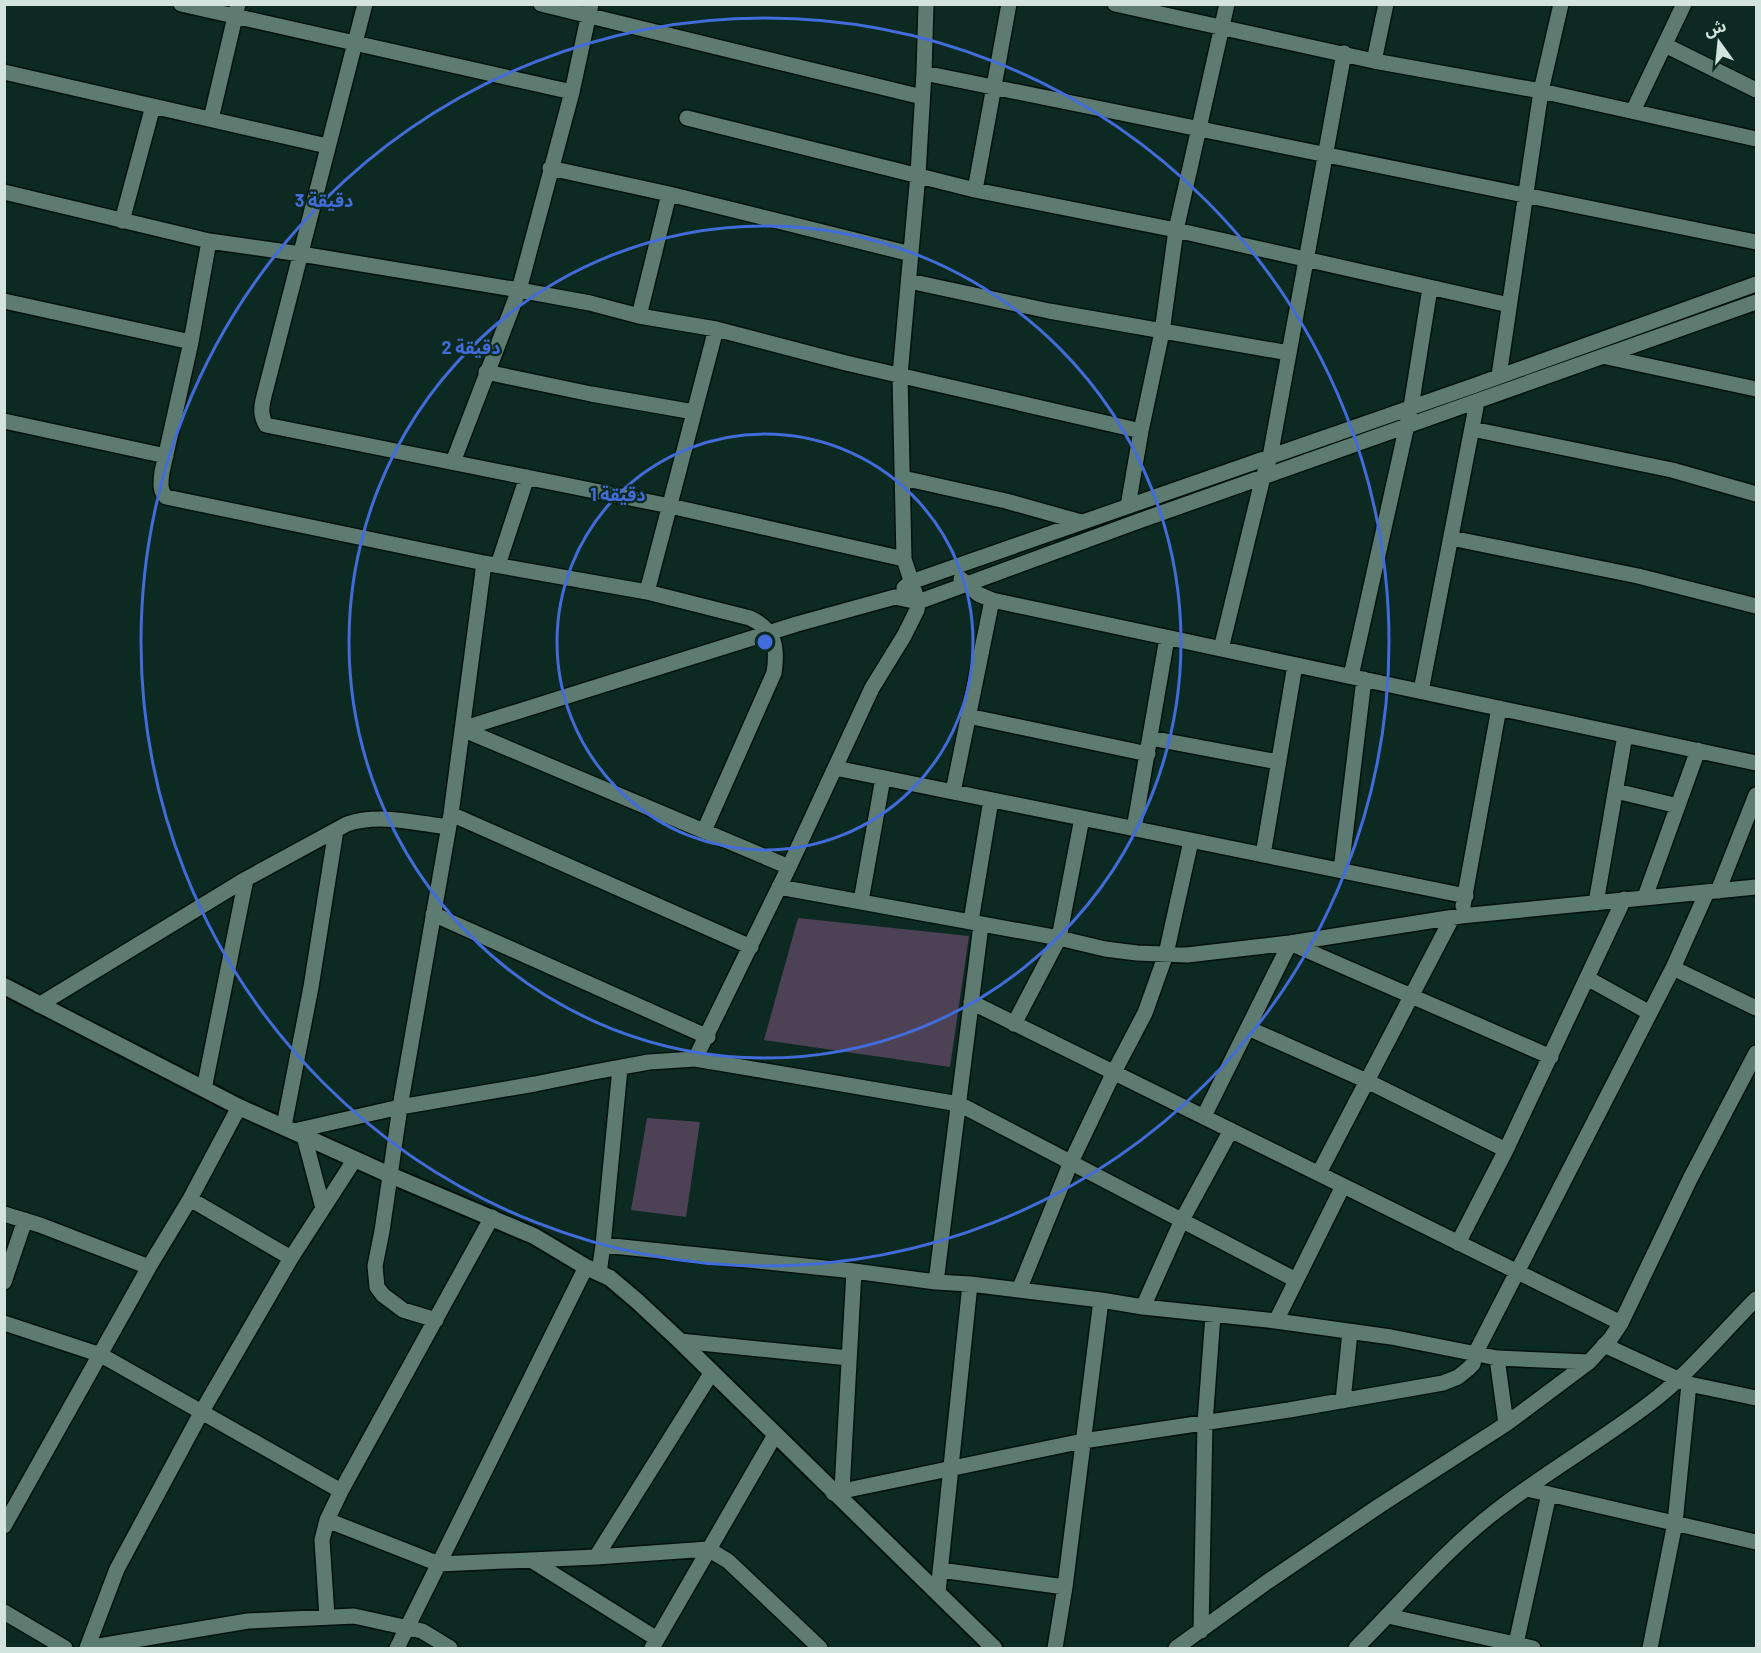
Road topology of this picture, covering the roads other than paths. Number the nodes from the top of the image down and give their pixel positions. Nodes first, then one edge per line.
1 (181, 4) edge
2 (365, 4) edge
3 (541, 4) edge
4 (926, 4) edge
5 (1009, 4) edge
6 (1115, 4) edge
7 (1227, 4) edge
8 (1386, 4) edge
9 (1561, 4) edge
10 (1684, 4) edge
11 (1145, 8) edge
12 (236, 10) edge
13 (590, 10) edge
14 (1222, 27) junction
15 (354, 43) junction
16 (1665, 45) junction
17 (1344, 53) junction
18 (1374, 61) junction
19 (4, 72) edge
20 (924, 73) junction
21 (995, 87) junction
22 (1756, 90) edge
23 (1541, 91) junction
24 (572, 92) junction
25 (922, 97) junction
26 (153, 106) junction
27 (1633, 111) junction
28 (687, 118) dead end
29 (211, 119) junction
30 (1199, 128) junction
31 (1756, 139) edge
32 (327, 146) junction
33 (1327, 153) junction
34 (550, 168) junction
35 (918, 174) junction
36 (975, 190) junction
37 (4, 192) edge
38 (669, 194) junction
39 (1526, 195) junction
40 (122, 221) junction
41 (1176, 230) junction
42 (209, 241) junction
43 (1756, 242) edge
44 (301, 254) junction
45 (911, 254) junction
46 (1306, 259) junction
47 (909, 281) junction
48 (1756, 284) edge
49 (1430, 288) junction
50 (519, 290) junction
51 (4, 301) edge
52 (1756, 302) edge
53 (1509, 305) junction
54 (639, 316) junction
55 (716, 329) junction
56 (1162, 332) junction
57 (190, 342) junction
58 (1573, 350) junction
59 (1289, 353) junction
60 (1605, 357) junction
61 (486, 372) junction
62 (900, 375) junction
63 (1499, 376) junction
64 (1756, 390) edge
65 (1477, 402) junction
66 (1411, 406) junction
67 (694, 412) junction
68 (4, 421) edge
69 (1407, 427) junction
70 (1472, 429) junction
71 (1141, 431) junction
72 (166, 456) junction
73 (1270, 457) junction
74 (453, 462) junction
75 (527, 477) junction
76 (1263, 477) junction
77 (903, 478) junction
78 (1756, 494) edge
79 (670, 506) junction
80 (1128, 506) junction
81 (1081, 522) junction
82 (1450, 538) junction
83 (904, 559) junction
84 (491, 564) junction
85 (950, 569) junction
86 (911, 582) junction
87 (967, 584) junction
88 (647, 592) junction
89 (895, 597) junction
90 (992, 600) junction
91 (918, 602) junction
92 (1756, 606) edge
93 (770, 633) junction
94 (1167, 638) junction
95 (1221, 649) junction
96 (1294, 664) junction
97 (1357, 678) junction
98 (1421, 691) junction
99 (1499, 708) junction
100 (968, 716) junction
101 (462, 729) junction
102 (1625, 735) junction
103 (1150, 738) junction
104 (1698, 750) junction
105 (1148, 754) junction
106 (1755, 758) edge
107 (1278, 762) junction
108 (835, 768) junction
109 (883, 778) junction
110 (1616, 791) junction
111 (953, 792) junction
112 (1756, 795) edge
113 (991, 800) junction
114 (1678, 806) junction
115 (1082, 818) junction
116 (449, 820) junction
117 (1134, 829) junction
118 (336, 830) junction
119 (704, 831) junction
120 (1191, 841) junction
121 (1263, 855) junction
122 (789, 867) junction
123 (1341, 870) junction
124 (246, 879) junction
125 (779, 886) junction
126 (1756, 887) edge
127 (1712, 892) junction
128 (1466, 896) junction
129 (1645, 897) junction
130 (1624, 899) junction
131 (861, 901) junction
132 (1596, 903) junction
133 (433, 914) junction
134 (1456, 917) junction
135 (976, 923) junction
136 (1059, 938) junction
137 (1290, 943) junction
138 (751, 947) junction
139 (1166, 954) junction
140 (1673, 968) junction
141 (1587, 978) junction
142 (4, 986) edge
143 (1412, 995) junction
144 (971, 1002) junction
145 (39, 1005) junction
146 (1756, 1008) edge
147 (1650, 1013) junction
148 (1014, 1024) junction
149 (1248, 1028) junction
150 (708, 1037) junction
151 (1756, 1053) edge
152 (1551, 1057) junction
153 (695, 1059) junction
154 (620, 1068) junction
155 (1114, 1072) junction
156 (1367, 1081) junction
157 (204, 1089) junction
158 (959, 1104) junction
159 (239, 1107) junction
160 (400, 1107) junction
161 (1204, 1116) junction
162 (1231, 1130) junction
163 (294, 1131) junction
164 (1506, 1150) junction
165 (355, 1159) junction
166 (1071, 1162) junction
167 (1319, 1173) junction
168 (390, 1175) junction
169 (1343, 1186) junction
170 (190, 1199) junction
171 (323, 1208) junction
172 (4, 1214) edge
173 (492, 1217) junction
174 (25, 1220) junction
175 (1182, 1220) junction
176 (1458, 1243) junction
177 (603, 1245) junction
178 (291, 1258) junction
179 (149, 1267) junction
180 (593, 1270) junction
181 (854, 1271) junction
182 (1517, 1272) junction
183 (1296, 1280) junction
184 (4, 1282) edge
185 (936, 1282) junction
186 (970, 1284) junction
187 (1018, 1290) junction
188 (1756, 1299) edge
189 (1101, 1300) junction
190 (1143, 1307) junction
191 (1213, 1315) junction
192 (436, 1320) junction
193 (1276, 1321) junction
194 (4, 1323) edge
195 (1621, 1323) junction
196 (1350, 1332) junction
197 (680, 1341) junction
198 (1604, 1345) junction
199 (1475, 1354) junction
200 (101, 1355) junction
201 (849, 1358) junction
202 (1497, 1358) junction
203 (1589, 1362) junction
204 (712, 1372) junction
205 (1683, 1382) junction
206 (1756, 1398) edge
207 (1343, 1401) junction
208 (201, 1413) junction
209 (1205, 1423) junction
210 (1506, 1424) junction
211 (775, 1435) junction
212 (1083, 1441) junction
213 (951, 1468) junction
214 (1527, 1489) junction
215 (341, 1491) junction
216 (838, 1491) junction
217 (1549, 1494) junction
218 (327, 1520) junction
219 (1675, 1523) junction
220 (4, 1526) edge
221 (1756, 1542) edge
222 (708, 1549) junction
223 (596, 1557) junction
224 (531, 1560) junction
225 (439, 1564) junction
226 (940, 1570) junction
227 (1065, 1587) junction
228 (938, 1592) junction
229 (4, 1612) edge
230 (1388, 1616) junction
231 (327, 1617) junction
232 (408, 1627) junction
233 (1201, 1631) junction
234 (178, 1632) junction
235 (655, 1644) edge
236 (1515, 1646) edge
237 (65, 1648) edge
238 (87, 1648) edge
239 (174, 1648) edge
240 (397, 1648) edge
241 (450, 1648) edge
242 (820, 1648) edge
243 (994, 1648) edge
244 (1055, 1648) edge
245 (1176, 1648) edge
246 (1356, 1648) edge
247 (1533, 1648) edge
248 (1650, 1648) edge

1 - 12 street
2 - 15 street
3 - 13 street
4 - 20 street
5 - 21 street
6 - 11 street
7 - 14 street
8 - 18 street
9 - 23 street
10 - 16 street
11 - 14 street
12 - 15 street
12 - 29 street
13 - 24 street
13 - 25 street
14 - 17 street
14 - 30 street
15 - 24 street
15 - 32 street
16 - 22 street
16 - 27 street
17 - 18 street
17 - 33 street
18 - 23 street
19 - 26 street
20 - 21 street
20 - 25 street
21 - 30 street
21 - 36 street
23 - 27 street
23 - 39 street
24 - 34 street
25 - 35 street
26 - 29 street
26 - 40 street
27 - 31 street
28 - 35 street
29 - 32 street
30 - 33 street
30 - 41 street
32 - 44 street
33 - 39 street
33 - 46 street
34 - 38 street
34 - 50 street
35 - 36 street
35 - 45 street
36 - 41 street
37 - 40 street
38 - 45 street
38 - 54 street
39 - 43 street
39 - 53 street
40 - 42 street
41 - 46 street
41 - 56 street
42 - 44 street
42 - 57 street
44 - 50 street
44 - 74 street
45 - 47 street
46 - 49 street
46 - 59 street
47 - 56 street
47 - 62 street
48 - 58 street
49 - 53 street
49 - 66 street
50 - 54 street
50 - 61 street
51 - 57 street
52 - 60 street
53 - 63 street
54 - 55 street
55 - 62 street
55 - 67 street
56 - 59 street
56 - 71 street
57 - 72 street
58 - 60 street
58 - 63 street
59 - 73 street
60 - 64 street
60 - 65 street
61 - 67 street
61 - 74 street
62 - 71 street
62 - 77 street
63 - 66 street
65 - 69 street
65 - 70 street
66 - 69 street
66 - 73 street
67 - 79 street
68 - 72 street
69 - 76 street
69 - 97 street
70 - 78 street
70 - 82 street
71 - 80 street
72 - 84 street
73 - 76 street
73 - 80 street
74 - 75 street
75 - 79 street
75 - 84 street
76 - 87 street
76 - 95 street
77 - 81 street
77 - 83 street
79 - 83 street
79 - 88 street
80 - 81 street
81 - 85 street
82 - 92 street
82 - 98 street
83 - 86 street
84 - 88 street
84 - 101 street
85 - 86 street
85 - 87 street
86 - 89 street
86 - 91 street
87 - 90 street
87 - 91 street
88 - 93 street
89 - 91 street
89 - 93 street
90 - 94 street
90 - 100 street
91 - 108 street
93 - 101 street
93 - 119 street
94 - 95 street
94 - 103 street
95 - 96 street
96 - 97 street
96 - 107 street
97 - 98 street
97 - 123 street
98 - 99 street
99 - 102 street
99 - 128 street
100 - 105 street
100 - 111 street
101 - 116 street
101 - 119 street
102 - 104 street
102 - 110 street
103 - 105 street
103 - 107 street
104 - 106 street
104 - 114 street
105 - 117 street
107 - 121 street
108 - 109 street
108 - 122 street
109 - 111 street
109 - 131 street
110 - 114 street
110 - 132 street
111 - 113 street
112 - 127 street
113 - 115 street
113 - 135 street
114 - 129 street
115 - 117 street
115 - 136 street
116 - 118 street
116 - 133 street
116 - 138 street
117 - 120 street
118 - 124 street
118 - 163 street
119 - 122 street
120 - 121 street
120 - 139 street
121 - 123 street
122 - 125 street
123 - 128 street
124 - 145 street
124 - 157 street
125 - 131 street
125 - 138 street
126 - 127 street
127 - 129 street
127 - 140 street
128 - 134 street
129 - 130 street
130 - 132 street
130 - 141 street
131 - 135 street
132 - 134 street
133 - 150 street
133 - 160 street
134 - 137 street
134 - 143 street
135 - 136 street
135 - 144 street
136 - 139 street
136 - 148 street
137 - 139 street
137 - 143 street
137 - 149 street
138 - 150 street
139 - 155 street
140 - 146 street
140 - 147 street
141 - 147 street
141 - 152 street
142 - 145 street
143 - 152 street
143 - 156 street
144 - 148 street
144 - 158 street
145 - 157 street
147 - 182 street
148 - 155 street
149 - 156 street
149 - 161 street
150 - 153 street
151 - 195 street
152 - 164 street
153 - 154 street
153 - 158 street
154 - 160 street
154 - 177 street
155 - 161 street
155 - 166 street
156 - 164 street
156 - 167 street
157 - 159 street
158 - 166 street
158 - 185 street
159 - 163 street
159 - 170 street
160 - 163 street
160 - 168 street
161 - 162 street
162 - 167 street
162 - 175 street
163 - 165 street
163 - 171 street
164 - 176 street
165 - 168 street
165 - 171 street
166 - 175 street
166 - 187 street
167 - 169 street
168 - 173 street
168 - 192 street
169 - 176 street
169 - 183 street
170 - 178 street
170 - 179 street
171 - 178 street
172 - 174 street
173 - 180 street
173 - 192 street
174 - 179 street
174 - 184 street
175 - 183 street
175 - 190 street
176 - 182 street
177 - 180 street
177 - 181 street
178 - 208 street
179 - 200 street
180 - 197 street
180 - 225 street
181 - 185 street
181 - 201 street
182 - 195 street
182 - 199 street
183 - 193 street
185 - 186 street
186 - 187 street
186 - 213 street
187 - 189 street
188 - 205 street
189 - 190 street
189 - 212 street
190 - 191 street
191 - 193 street
191 - 209 street
192 - 215 street
193 - 196 street
194 - 200 street
195 - 198 street
196 - 199 street
196 - 207 street
197 - 201 street
197 - 204 street
198 - 203 street
198 - 205 street
199 - 202 street
199 - 207 street
200 - 208 street
200 - 220 street
201 - 216 street
202 - 203 street
202 - 210 street
203 - 210 street
204 - 211 street
204 - 223 street
205 - 206 street
205 - 214 street
205 - 219 street
207 - 209 street
208 - 215 street
208 - 238 street
209 - 212 street
209 - 233 street
210 - 233 street
211 - 216 street
211 - 222 street
212 - 213 street
212 - 227 street
213 - 216 street
213 - 226 street
214 - 217 street
214 - 230 street
215 - 218 street
216 - 228 street
217 - 219 street
217 - 236 street
218 - 225 street
218 - 231 street
219 - 221 street
219 - 248 street
222 - 223 street
222 - 235 street
222 - 242 street
223 - 224 street
224 - 225 street
224 - 235 street
225 - 232 street
226 - 227 street
226 - 228 street
227 - 244 street
228 - 243 street
229 - 237 street
230 - 236 street
230 - 246 street
231 - 232 street
231 - 234 street
232 - 240 street
232 - 241 street
233 - 245 street
234 - 238 street
234 - 239 street
236 - 247 street

